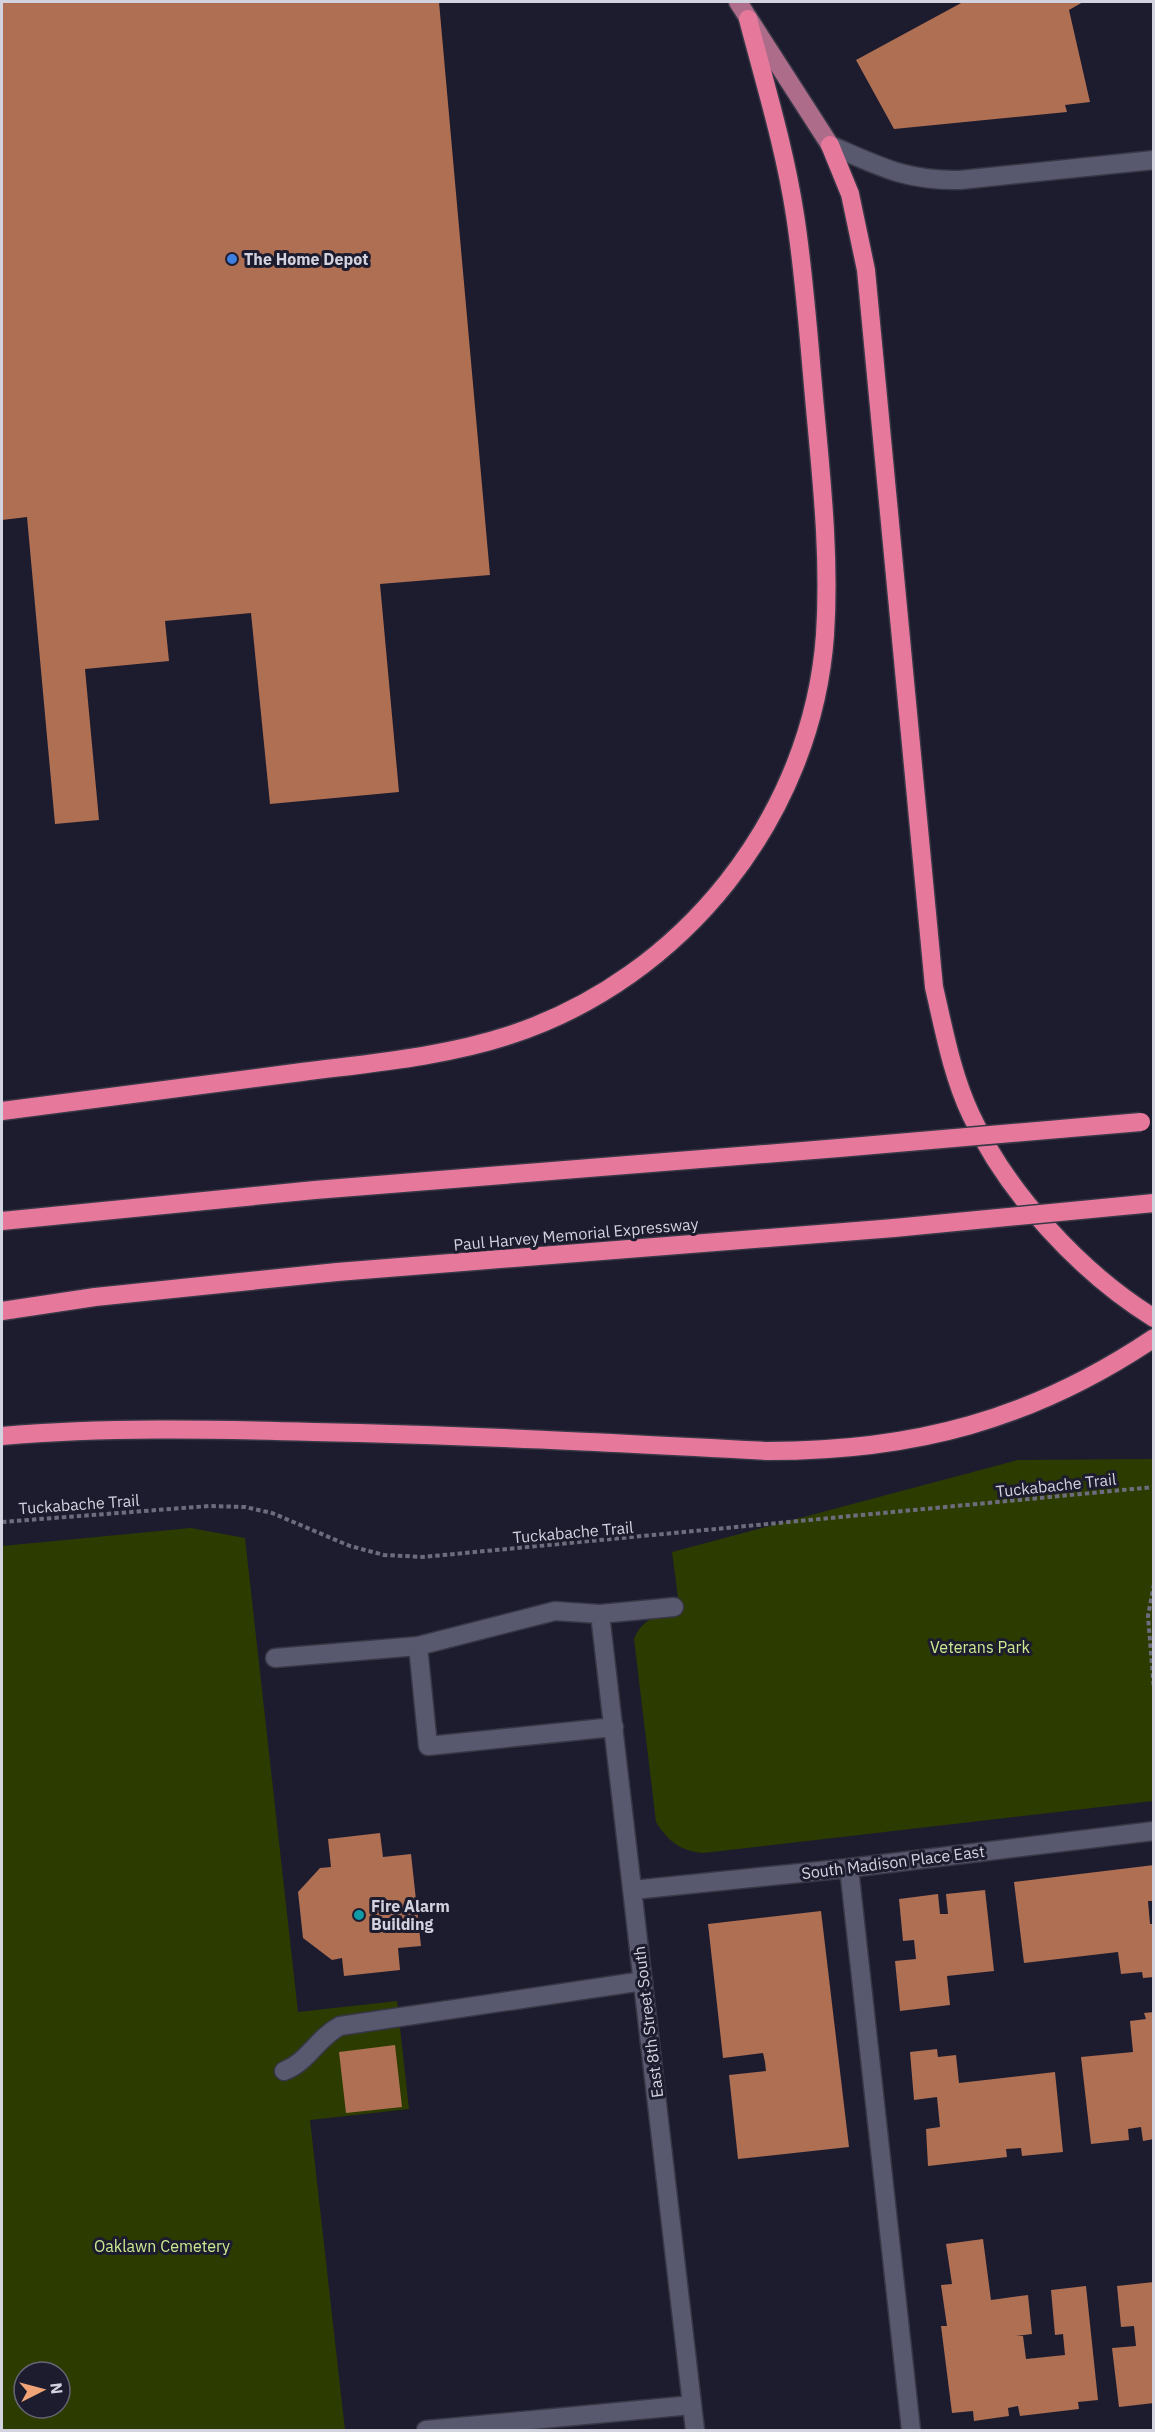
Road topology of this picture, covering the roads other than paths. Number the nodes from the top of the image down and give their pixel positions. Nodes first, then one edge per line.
1 (738, 2) edge
2 (748, 19) junction
3 (830, 145) junction
4 (1154, 160) edge
5 (2, 1111) edge
6 (1147, 1122) edge
7 (1154, 1203) edge
8 (2, 1221) edge
9 (2, 1311) edge
10 (1154, 1318) edge
11 (1154, 1338) edge
12 (2, 1436) edge
13 (674, 1607) dead end
14 (600, 1614) junction
15 (418, 1646) junction
16 (275, 1658) dead end
17 (614, 1726) junction
18 (1154, 1831) edge
19 (849, 1868) junction
20 (633, 1890) junction
21 (643, 1981) junction
22 (284, 2071) dead end
23 (692, 2404) junction
24 (426, 2430) edge
25 (695, 2430) edge
26 (911, 2430) edge

1 - 2 main road
2 - 3 main road
2 - 5 highway
3 - 4 street
3 - 10 highway
6 - 8 highway, bridge
7 - 9 highway, Paul Harvey Memorial Expressway, bridge
11 - 12 highway
13 - 14 street
14 - 15 street
14 - 17 street, East 8th Street South
15 - 16 street
15 - 17 street
17 - 20 street, East 8th Street South
18 - 19 street, South Madison Place East
19 - 20 street, South Madison Place East
19 - 26 street
20 - 21 street, East 8th Street South
21 - 22 street
21 - 23 street, East 8th Street South
23 - 24 street
23 - 25 street, East 8th Street South

